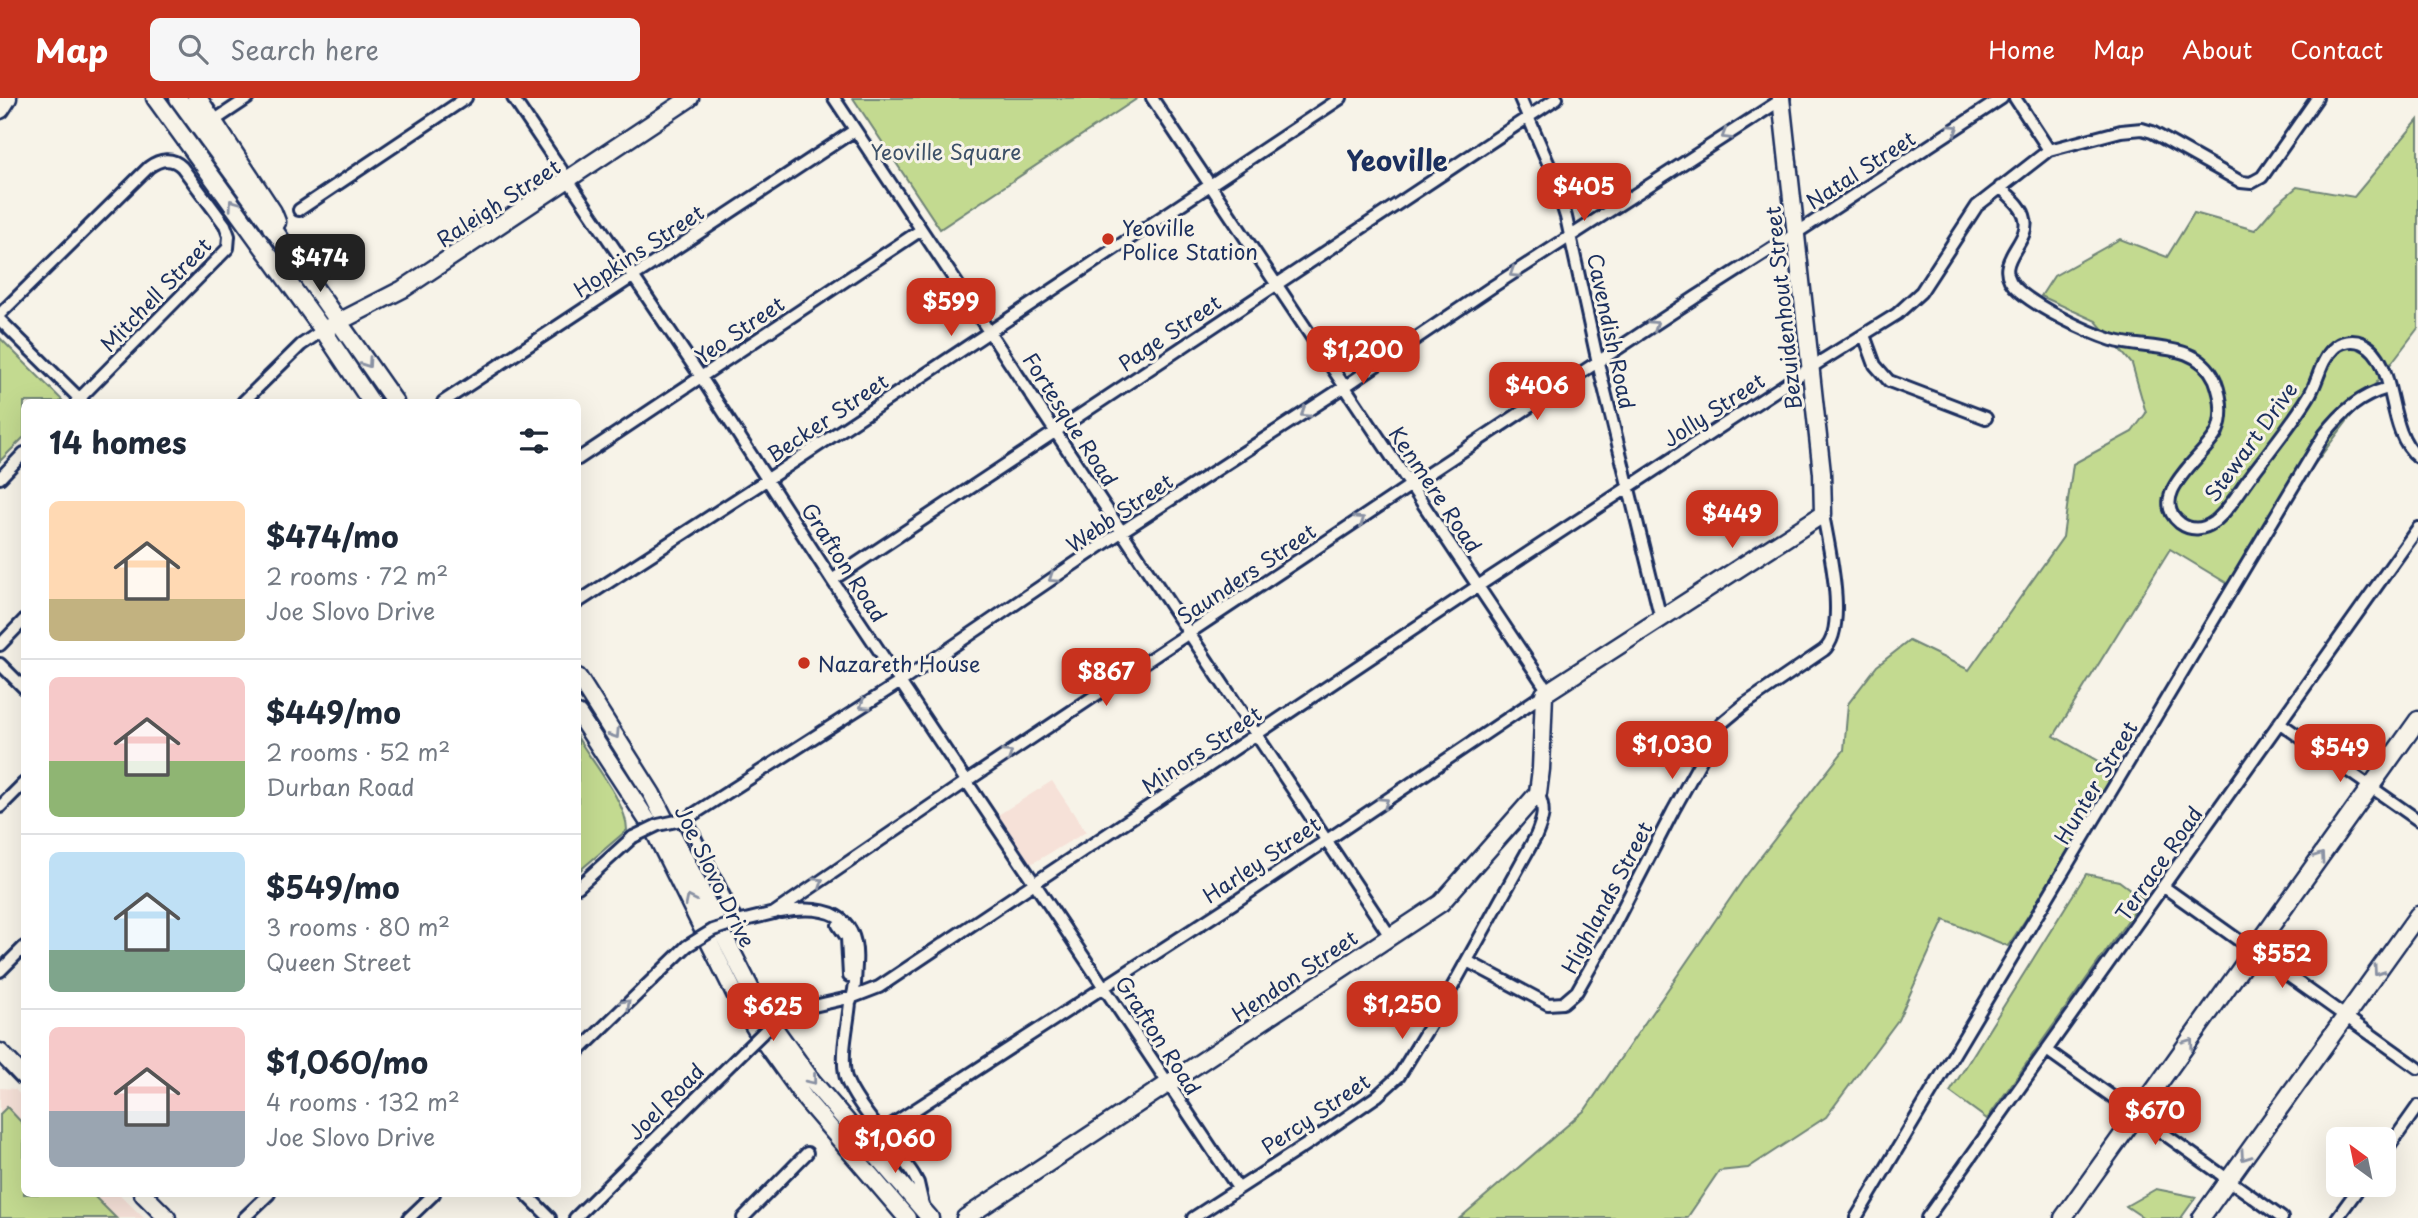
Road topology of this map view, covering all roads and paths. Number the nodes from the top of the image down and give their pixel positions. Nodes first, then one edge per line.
1 (8, 98) edge
2 (155, 98) edge
3 (178, 98) edge
4 (197, 98) edge
5 (248, 98) edge
6 (466, 98) edge
7 (513, 98) edge
8 (690, 98) edge
9 (834, 98) edge
10 (1152, 98) edge
11 (1341, 98) edge
12 (1520, 98) edge
13 (1557, 98) edge
14 (2002, 98) edge
15 (2015, 98) edge
16 (2317, 98) edge
17 (1782, 99) edge
18 (0, 109) edge
19 (1528, 117) junction
20 (212, 122) junction
21 (855, 130) junction
22 (2049, 150) junction
23 (568, 181) junction
24 (1212, 185) junction
25 (2000, 187) junction
26 (299, 211) dead end
27 (272, 227) junction
28 (921, 230) junction
29 (1795, 234) junction
30 (1571, 235) junction
31 (633, 276) junction
32 (1277, 285) junction
33 (0, 314) edge
34 (0, 320) edge
35 (340, 323) junction
36 (323, 330) junction
37 (990, 331) junction
38 (1864, 335) junction
39 (1598, 363) junction
40 (1810, 368) junction
41 (701, 377) junction
42 (1344, 387) junction
43 (2388, 388) junction
44 (77, 399) edge
45 (81, 399) edge
46 (246, 399) edge
47 (369, 399) edge
48 (393, 399) edge
49 (448, 399) edge
50 (1986, 418) dead end
51 (1056, 432) junction
52 (21, 456) edge
53 (581, 457) edge
54 (2418, 457) edge
55 (0, 478) edge
56 (768, 479) junction
57 (1411, 485) junction
58 (1628, 488) junction
59 (1823, 514) junction
60 (2418, 528) edge
61 (1121, 532) junction
62 (832, 580) junction
63 (1478, 586) junction
64 (581, 600) edge
65 (1661, 619) junction
66 (21, 623) edge
67 (1188, 635) junction
68 (0, 645) edge
69 (0, 664) edge
70 (902, 681) junction
71 (581, 682) edge
72 (21, 685) edge
73 (1546, 692) junction
74 (581, 719) edge
75 (2418, 720) edge
76 (2280, 723) junction
77 (1256, 735) junction
78 (967, 781) junction
79 (21, 786) edge
80 (2370, 786) junction
81 (1538, 793) junction
82 (0, 807) edge
83 (687, 819) junction
84 (2418, 820) edge
85 (1328, 840) junction
86 (1035, 883) junction
87 (581, 884) edge
88 (2164, 887) junction
89 (774, 913) junction
90 (2418, 915) edge
91 (737, 922) junction
92 (1390, 936) junction
93 (21, 950) edge
94 (2254, 951) junction
95 (1466, 961) junction
96 (0, 971) edge
97 (1104, 987) junction
98 (851, 1000) junction
99 (783, 1013) joint
100 (2346, 1016) junction
101 (581, 1049) edge
102 (2048, 1051) junction
103 (2, 1060) edge
104 (2418, 1069) edge
105 (21, 1075) edge
106 (1167, 1084) junction
107 (2418, 1106) edge
108 (2137, 1115) junction
109 (882, 1131) junction
110 (2396, 1137) edge
111 (807, 1153) dead end
112 (2228, 1180) junction
113 (1238, 1188) junction
114 (146, 1197) edge
115 (266, 1197) edge
116 (431, 1197) edge
117 (529, 1197) edge
118 (2352, 1197) edge
119 (927, 1215) edge
120 (167, 1218) edge
121 (244, 1218) edge
122 (409, 1218) edge
123 (550, 1218) edge
124 (575, 1218) edge
125 (743, 1218) edge
126 (907, 1218) edge
127 (965, 1218) edge
128 (1193, 1218) edge
129 (1856, 1218) edge
130 (1927, 1218) edge
131 (2063, 1218) edge
132 (2201, 1218) edge
133 (2281, 1218) edge
134 (2337, 1218) edge

1 - 18 main road
36 -> 2 street
3 - 27 street
4 - 20 main road
5 - 20 street
6 - 26 street
7 - 23 street, Grafton Road
8 - 23 street, Raleigh Street
9 - 21 street, Fortesque Road
10 - 24 street, Kenmere Road
11 - 24 street, Becker Street
12 - 19 street, Cavendish Road
13 - 19 street, Page Street
29 -> 14 street, Natal Street
15 - 22 street
16 - 22 street, Jolly Street
17 - 29 street, Bezuidenhout Street
17 -> 30 street, Webb Street
19 - 30 street, Cavendish Road
19 - 32 street, Page Street
20 - 27 main road
21 - 28 street, Fortesque Road
21 - 31 street, Hopkins Street
22 - 25 street, Jolly Street
23 - 31 street, Grafton Road
23 - 35 street, Raleigh Street
24 - 32 street, Kenmere Road
24 - 37 street, Becker Street
25 - 38 street, Jolly Street
25 - 43 street, Stewart Drive
27 - 35 street
28 - 37 street, Fortesque Road
28 - 41 street, Yeo Street
39 -> 29 street, Natal Street
29 - 40 street, Bezuidenhout Street
30 - 39 street, Cavendish Road
30 -> 42 street, Webb Street
31 - 41 street, Grafton Road
31 - 49 street, Hopkins Street
32 - 42 street, Kenmere Road
32 - 51 street, Page Street
33 - 45 street, Mitchell Street
34 - 44 street
35 - 36 street, Raleigh Street
35 -> 48 street
36 - 46 street
36 - 47 street
37 - 51 street, Fortesque Road
37 - 56 street, Becker Street
38 - 40 street, Jolly Street
38 - 50 street
39 - 57 street, Saunders Street
39 - 58 street, Cavendish Road
40 - 58 street, Jolly Street
40 - 59 street, Bezuidenhout Street
41 - 53 street, Yeo Street
41 - 56 street, Grafton Road
42 - 57 street, Kenmere Road
42 -> 61 street, Webb Street
43 - 54 street
43 - 129 street, Hunter Street
51 - 61 street, Fortesque Road
51 - 62 street, Page Street
52 - 55 street
56 - 62 street, Grafton Road
56 - 64 street, Becker Street
57 - 63 street, Kenmere Road
67 -> 57 street, Saunders Street
58 - 63 street, Minors Street
58 - 65 street, Cavendish Road
59 - 65 street, Harley Street
59 - 95 street, Highlands Street
60 - 76 street, Terrace Road
61 - 67 street, Fortesque Road
61 -> 70 street, Webb Street
62 - 70 street, Grafton Road
63 - 73 street, Kenmere Road
63 - 77 street, Minors Street
65 - 73 street, Harley Street
66 - 68 street
67 - 77 street, Fortesque Road
78 -> 67 street, Saunders Street
69 - 72 street
70 - 78 street, Grafton Road
70 -> 83 street, Webb Street
71 -> 119 street, Joe Slovo Drive
73 - 81 street
85 -> 73 street, Harley Street
126 -> 74 street, Joe Slovo Drive
75 - 80 street
76 - 80 street
76 - 88 street, Terrace Road
77 - 85 street, Fortesque Road
77 - 86 street, Minors Street
78 - 86 street, Grafton Road
89 -> 78 street, Saunders Street
79 - 82 street
80 - 84 street
94 -> 80 street
81 - 92 street, Hendon Street
81 - 95 street, Percy Street
83 - 87 street, Webb Street, bridge
83 - 91 street
85 - 92 street, Fortesque Road
85 - 97 street, Harley Street
86 - 97 street, Grafton Road
86 - 98 street, Minors Street
88 - 94 street
88 - 102 street, Terrace Road
89 - 91 street, Saunders Street
89 - 98 street
90 -> 100 street
101 -> 91 street, Saunders Street, bridge
92 - 106 street, Hendon Street
93 - 96 street
94 - 100 street
108 -> 94 street
95 - 113 street, Percy Street
97 - 106 street, Grafton Road
97 - 109 street, Harley Street
98 - 99 street, Minors Street
98 - 109 street
99 - 124 street, Joel Road, bridge
100 - 104 street
100 -> 112 street
102 - 108 street
102 - 130 street, Terrace Road
103 - 105 street
106 - 113 street, Grafton Road
106 - 127 street, Hendon Street
107 - 110 street
108 - 112 street
108 - 131 street
109 - 119 street
111 - 125 street
112 - 132 street
112 - 133 street
113 - 128 street, Percy Street
114 - 120 street
115 - 121 street
116 - 122 street
117 - 123 street
118 - 134 street

